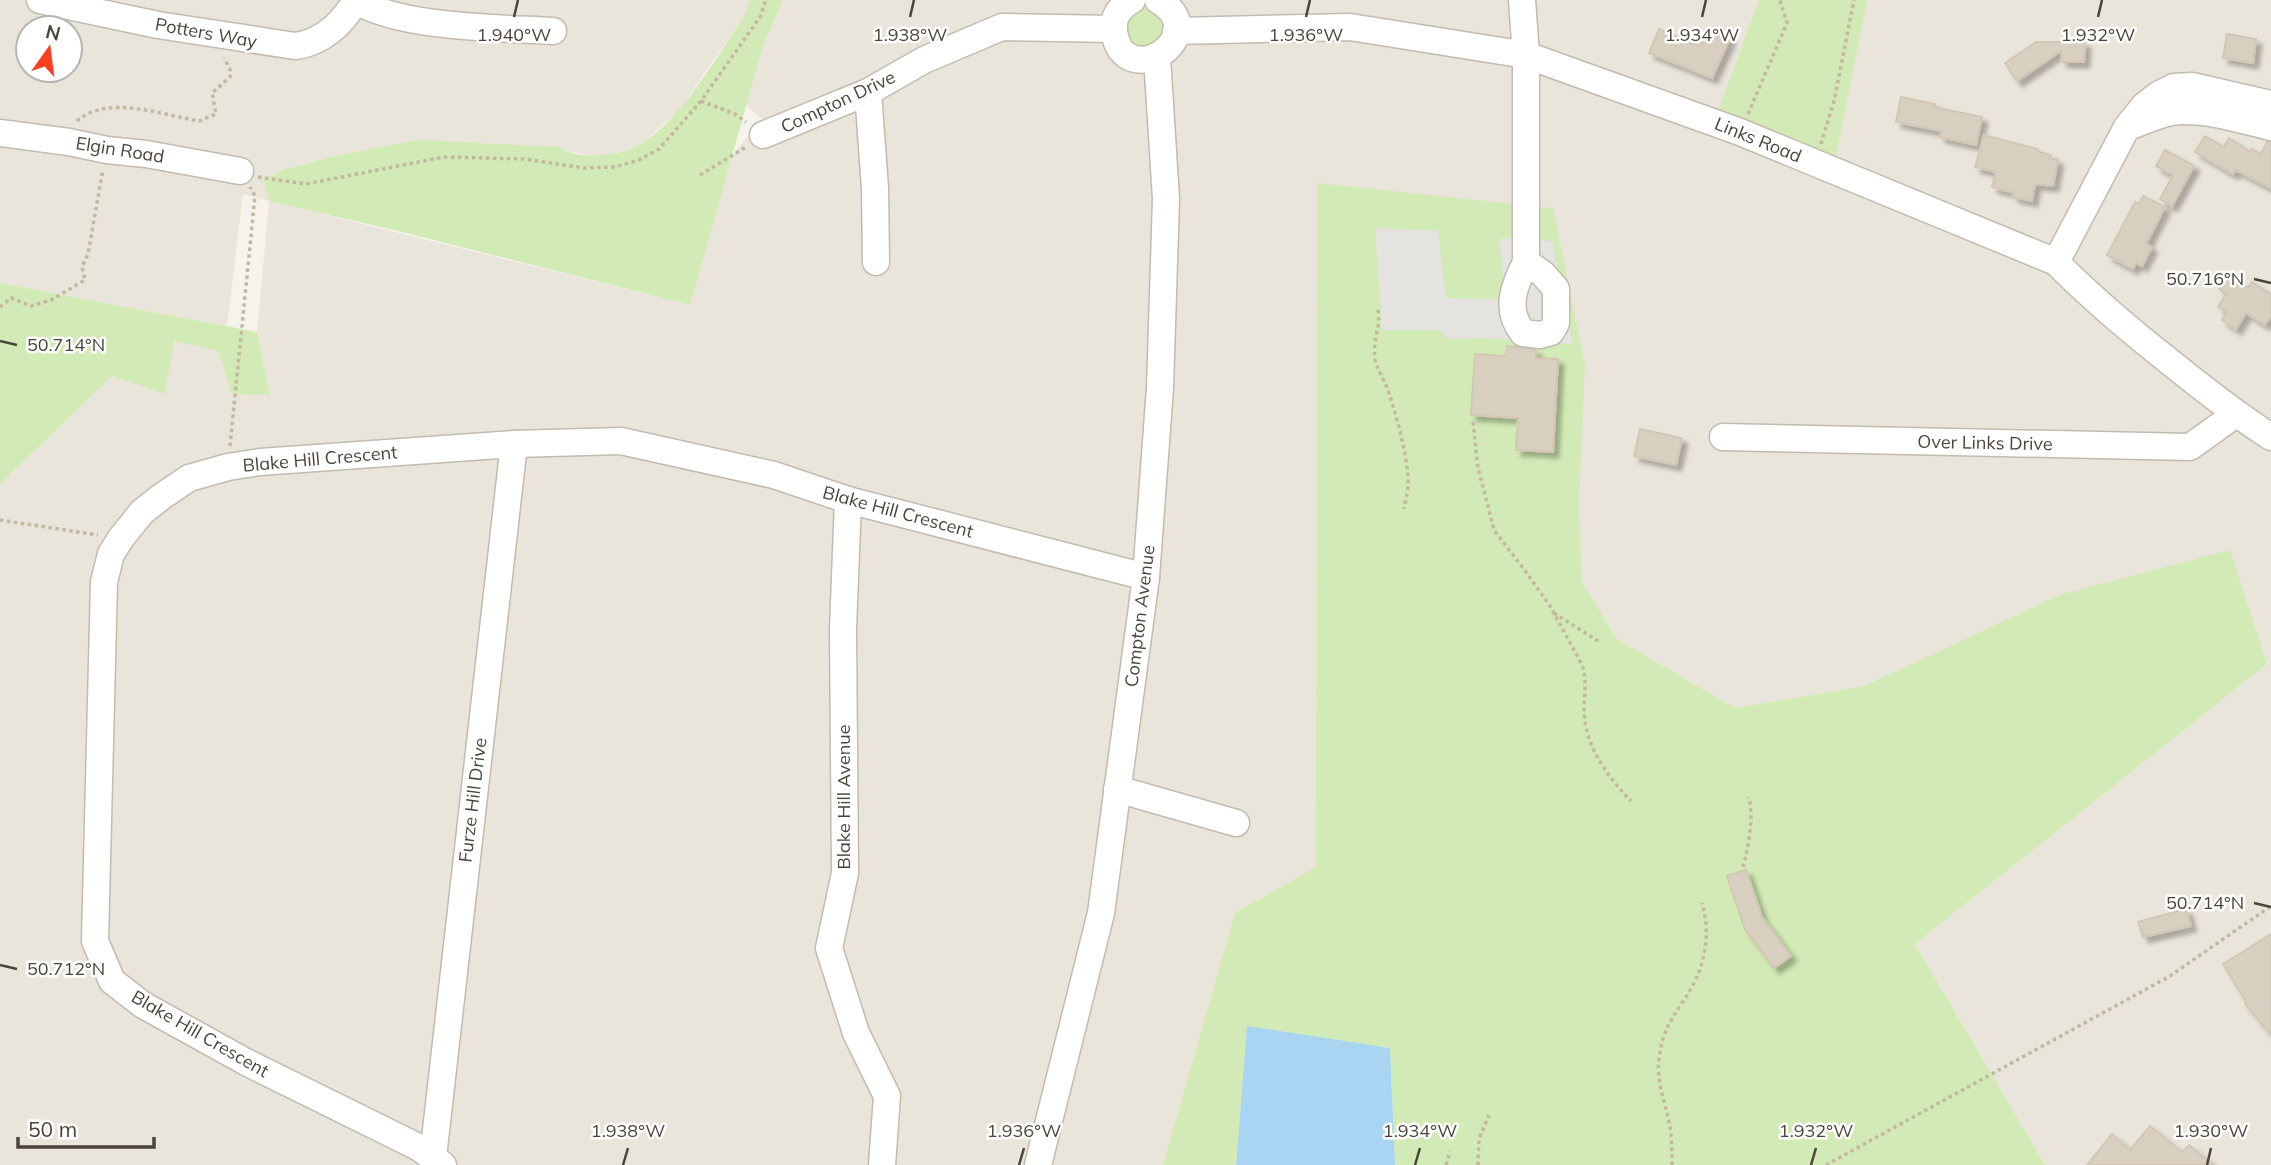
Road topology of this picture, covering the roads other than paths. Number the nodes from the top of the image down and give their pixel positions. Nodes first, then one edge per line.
1 (40, 0) edge
2 (1132, 0) edge
3 (1158, 0) edge
4 (1522, 0) edge
5 (357, 1) edge
6 (1114, 29) junction
7 (1176, 30) junction
8 (553, 31) dead end
9 (1526, 55) junction
10 (1157, 57) junction
11 (868, 92) junction
12 (2271, 104) edge
13 (2127, 127) junction
14 (2271, 128) edge
15 (0, 132) edge
16 (763, 135) road end
17 (240, 171) road end
18 (876, 262) dead end
19 (1526, 262) dead end
20 (2056, 262) junction
21 (2236, 414) junction
22 (1723, 437) dead end
23 (2271, 437) edge
24 (514, 444) junction
25 (848, 500) junction
26 (1146, 577) junction
27 (1117, 789) junction
28 (1236, 823) dead end
29 (438, 1161) edge
30 (882, 1165) edge
31 (1038, 1165) edge

1 - 5 street, Potters Way
2 - 6 street
3 - 7 street
4 - 9 street
5 - 8 street, Potters Way
6 - 10 street
6 - 11 street, Compton Drive
7 - 9 street, Links Road
7 - 10 street
9 - 19 street
9 - 20 street, Links Road
10 - 26 street, Compton Avenue
11 - 16 street, Compton Drive
11 - 18 street
12 - 13 street
13 - 14 street
13 - 20 street
15 - 17 street, Elgin Road
20 - 21 street, Links Road
21 - 22 street, Over Links Drive
21 - 23 street, Links Road
24 - 25 street, Blake Hill Crescent
24 - 29 street, Furze Hill Drive
24 - 29 street, Blake Hill Crescent
25 - 26 street, Blake Hill Crescent
25 - 30 street, Blake Hill Avenue
26 - 27 street, Compton Avenue
27 - 28 street
27 - 31 street, Compton Avenue

